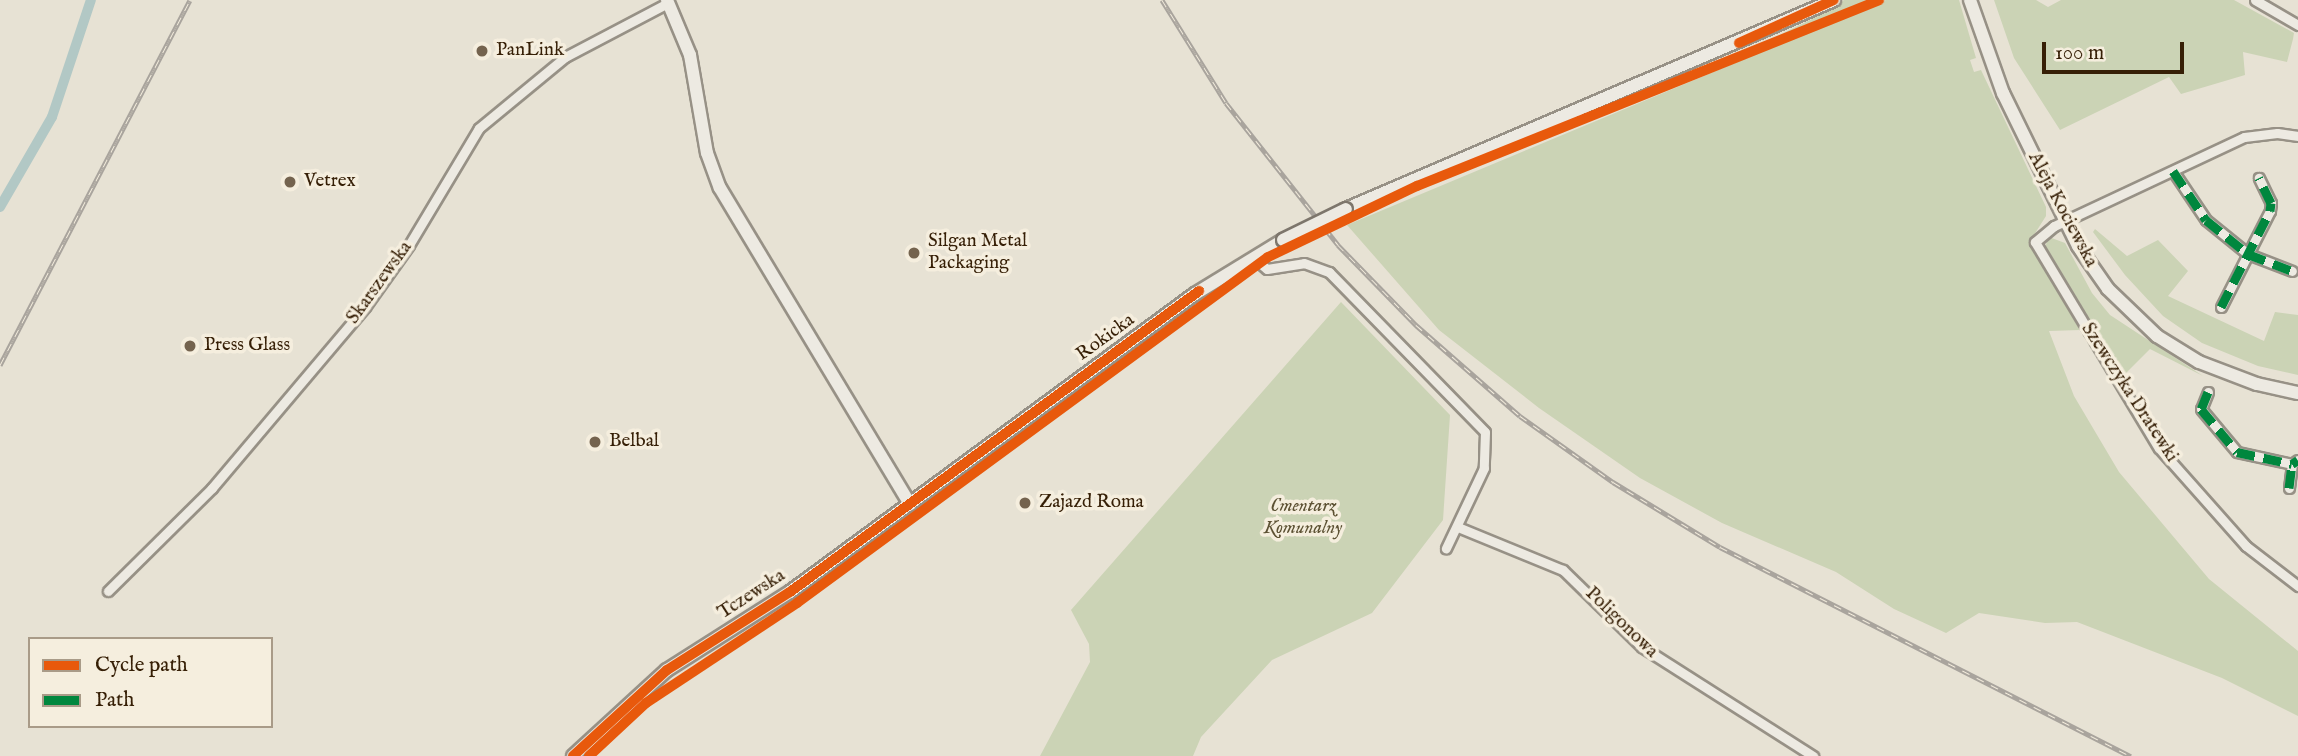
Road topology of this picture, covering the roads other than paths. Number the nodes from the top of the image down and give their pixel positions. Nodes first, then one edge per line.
1 (1834, 0) edge
2 (1970, 0) edge
3 (2255, 0) edge
4 (668, 2) edge
5 (2298, 24) edge
6 (2298, 136) edge
7 (2173, 171) junction
8 (2259, 178) dead end
9 (2065, 221) junction
10 (2248, 254) junction
11 (1253, 257) junction
12 (2292, 271) dead end
13 (2221, 307) dead end
14 (2208, 392) dead end
15 (2298, 393) edge
16 (2295, 462) edge
17 (956, 471) joint
18 (2289, 488) dead end
19 (910, 504) junction
20 (1458, 527) junction
21 (1446, 548) dead end
22 (2298, 586) edge
23 (108, 591) dead end
24 (579, 754) edge
25 (1813, 756) edge

1 - 11 street, Rokicka, bridge
2 - 9 street, Aleja Kociewska
3 - 5 street
4 - 19 street, Skarszewska
4 - 23 street, Skarszewska
6 - 7 street, Szewczyka Dratewki
7 - 9 street, Szewczyka Dratewki
7 - 10 street
8 - 10 street
9 - 15 street, Aleja Kociewska
9 - 22 street, Szewczyka Dratewki
10 - 12 street
10 - 13 street
11 - 17 street, Rokicka
11 - 20 street
14 - 16 street
16 - 18 street
17 - 19 street, Tczewska
19 - 24 street, Tczewska
20 - 21 street
20 - 25 street, Poligonowa

